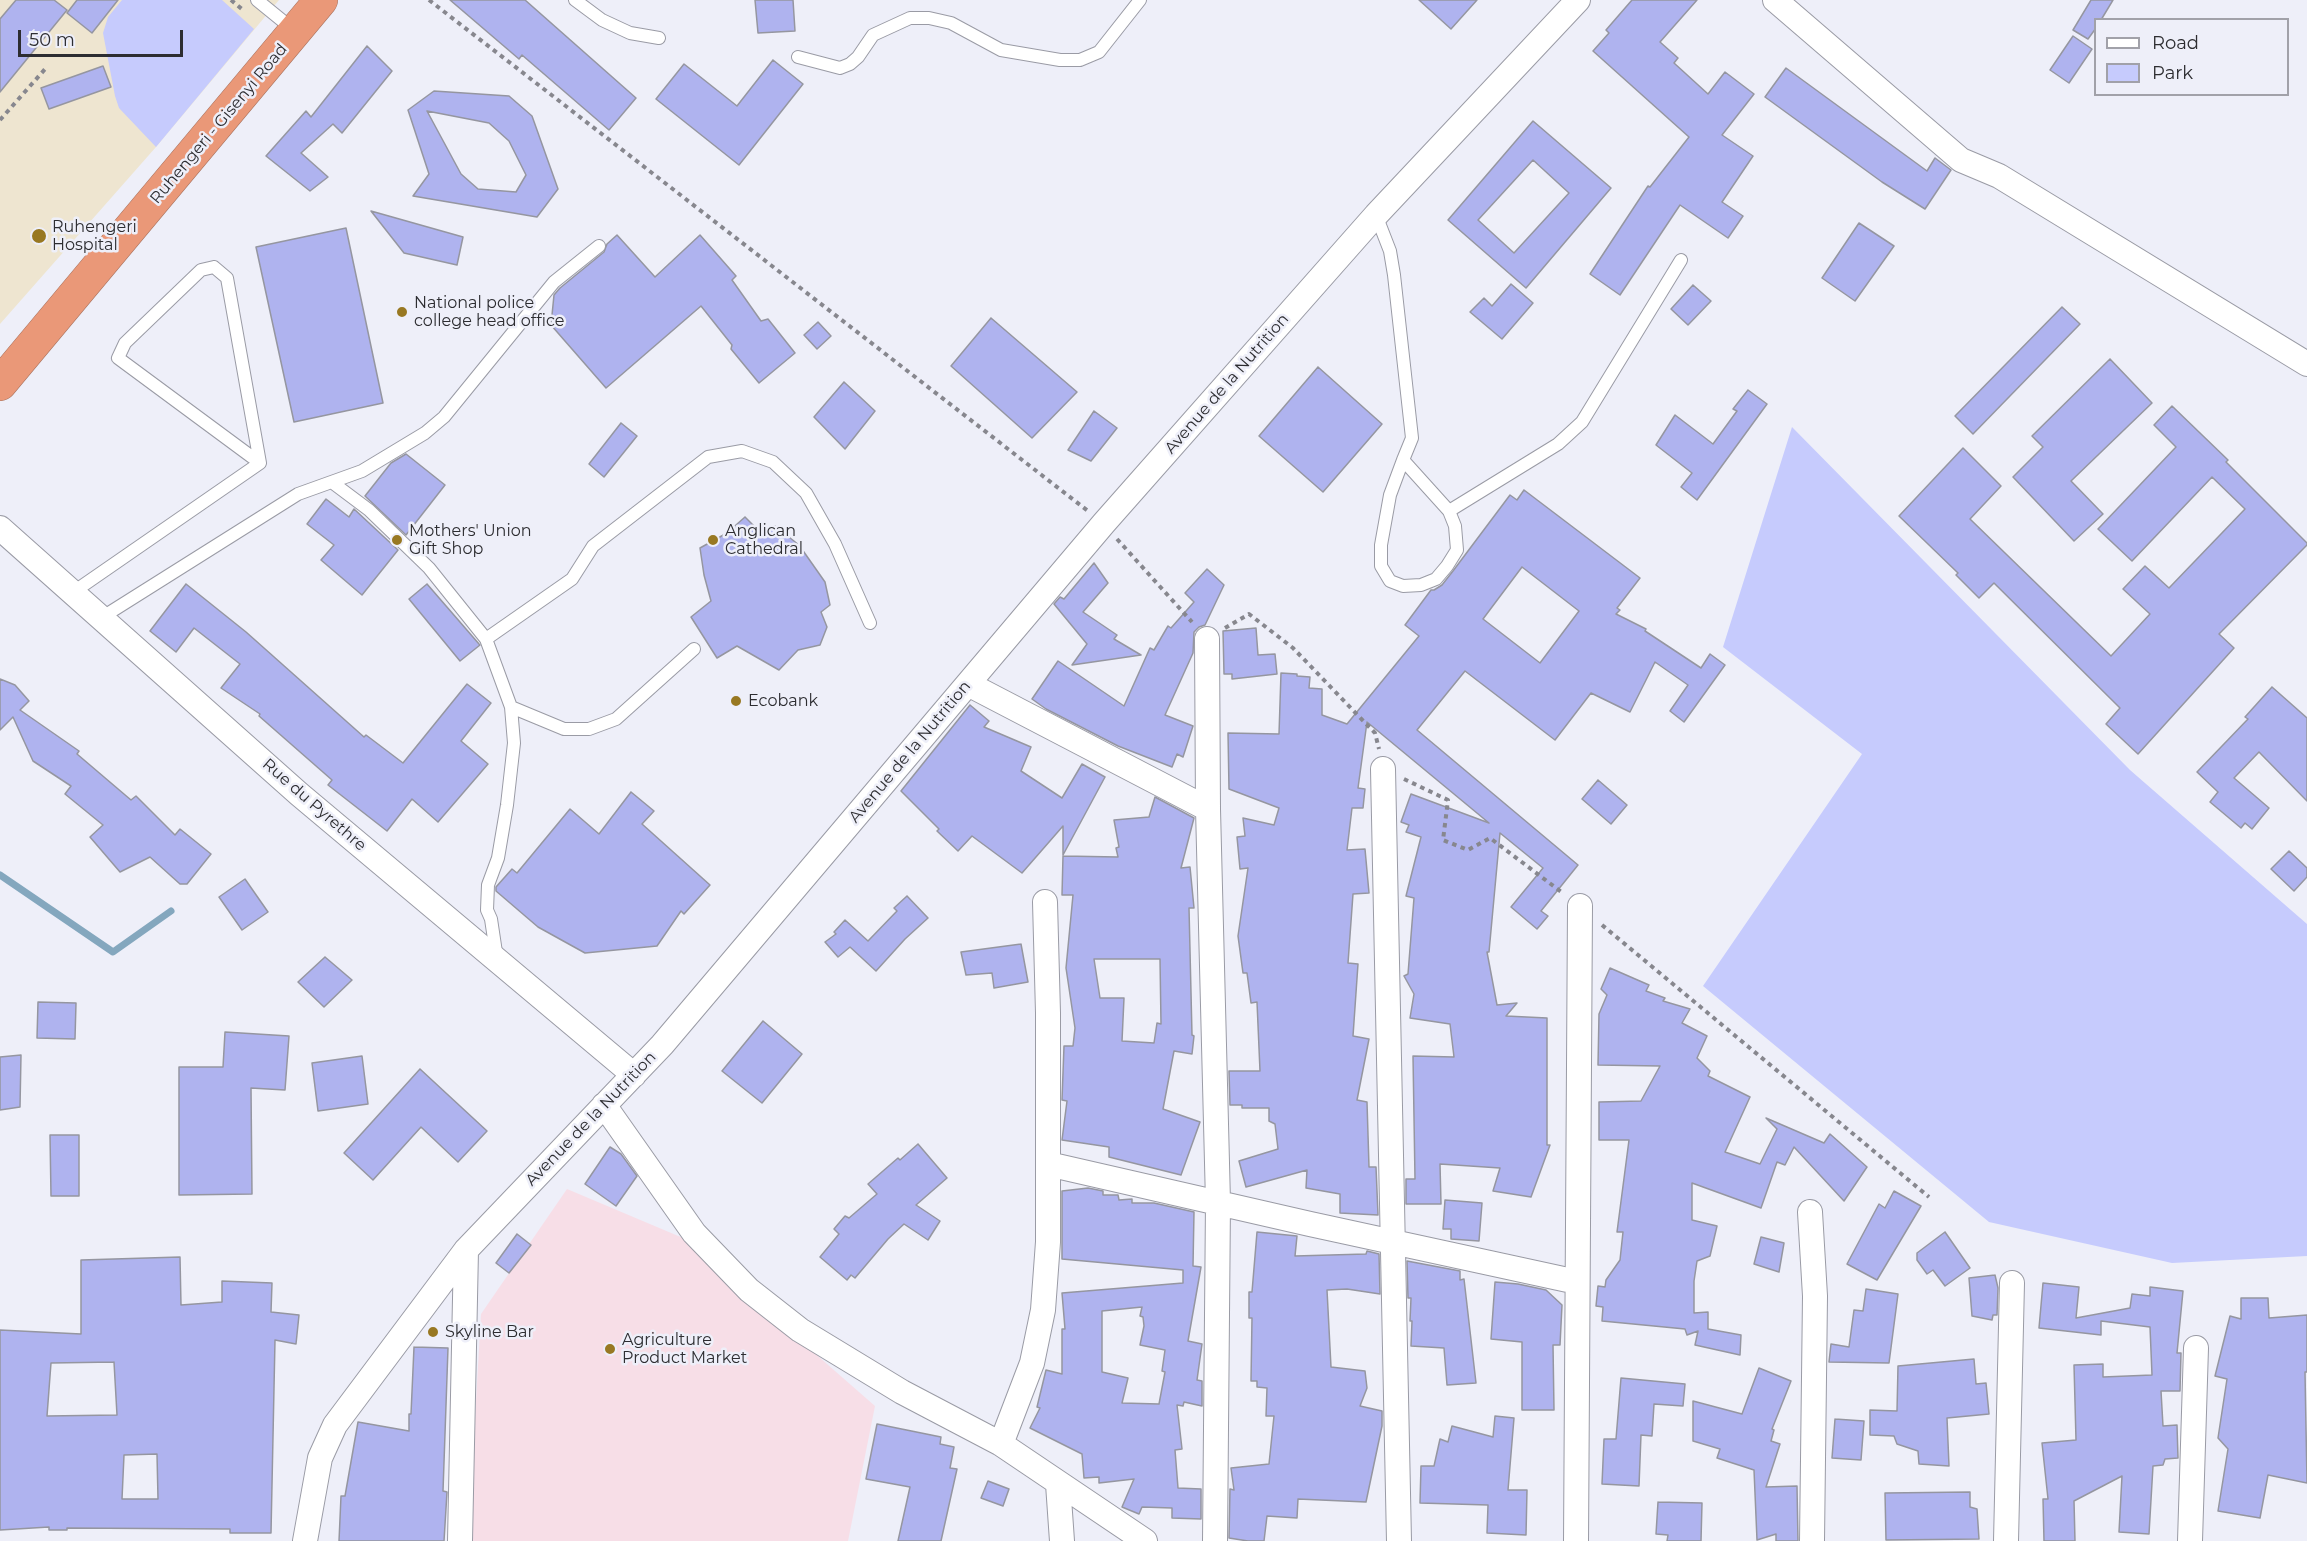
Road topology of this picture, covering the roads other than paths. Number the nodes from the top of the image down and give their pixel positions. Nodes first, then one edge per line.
1 (257, 0) edge
2 (321, 0) edge
3 (575, 0) edge
4 (1140, 0) edge
5 (1578, 0) edge
6 (1775, 0) edge
7 (296, 32) junction
8 (659, 38) dead end
9 (798, 57) dead end
10 (1376, 215) junction
11 (599, 246) dead end
12 (1681, 260) dead end
13 (2307, 364) edge
14 (0, 384) edge
15 (1404, 459) junction
16 (260, 464) junction
17 (333, 483) junction
18 (1449, 511) junction
19 (0, 528) edge
20 (72, 593) junction
21 (101, 618) junction
22 (870, 623) dead end
23 (486, 639) junction
24 (1207, 639) road end
25 (694, 649) dead end
26 (968, 684) junction
27 (511, 707) junction
28 (1383, 769) road end
29 (1208, 809) junction
30 (1045, 902) dead end
31 (1580, 906) road end
32 (498, 960) junction
33 (634, 1075) junction
34 (604, 1105) junction
35 (1048, 1164) junction
36 (1218, 1202) junction
37 (1810, 1212) dead end
38 (1393, 1241) junction
39 (466, 1250) junction
40 (1577, 1282) junction
41 (2012, 1283) dead end
42 (2196, 1348) dead end
43 (1001, 1444) junction
44 (1058, 1484) junction
45 (305, 1541) edge
46 (460, 1541) edge
47 (1062, 1541) edge
48 (1145, 1541) edge
49 (1215, 1541) edge
50 (1399, 1541) edge
51 (1576, 1541) edge
52 (1812, 1541) edge
53 (2006, 1541) edge
54 (2190, 1541) edge

1 - 7 lane
2 - 7 highway, Ruhengeri - Gisenyi Road
3 - 8 lane
4 - 9 lane
5 - 10 street, Avenue de la Nutrition
6 - 13 street
7 - 14 highway, Ruhengeri - Gisenyi Road
10 - 15 lane
10 - 26 street, Avenue de la Nutrition
11 - 17 lane
12 - 18 lane
15 - 18 lane
15 - 18 lane
16 - 16 lane
16 - 20 lane
17 - 21 lane
17 - 23 lane
19 - 20 street, Rue du Pyrethre
20 - 21 street, Rue du Pyrethre
21 - 32 street, Rue du Pyrethre
22 - 23 lane
23 - 27 lane
24 - 29 street
25 - 27 lane
26 - 29 street
26 - 33 street, Avenue de la Nutrition
27 - 32 lane
28 - 38 street
29 - 36 street
30 - 35 street
31 - 40 street
32 - 33 street, Rue du Pyrethre
33 - 34 street, Avenue de la Nutrition
34 - 39 street, Avenue de la Nutrition
34 - 43 street
35 - 36 street
35 - 43 street
36 - 38 street
36 - 49 street
37 - 52 street
38 - 40 street
38 - 50 street
39 - 45 street, Avenue de la Nutrition
39 - 46 street
40 - 51 street
41 - 53 street
42 - 54 street
43 - 44 street
44 - 47 street
44 - 48 street

